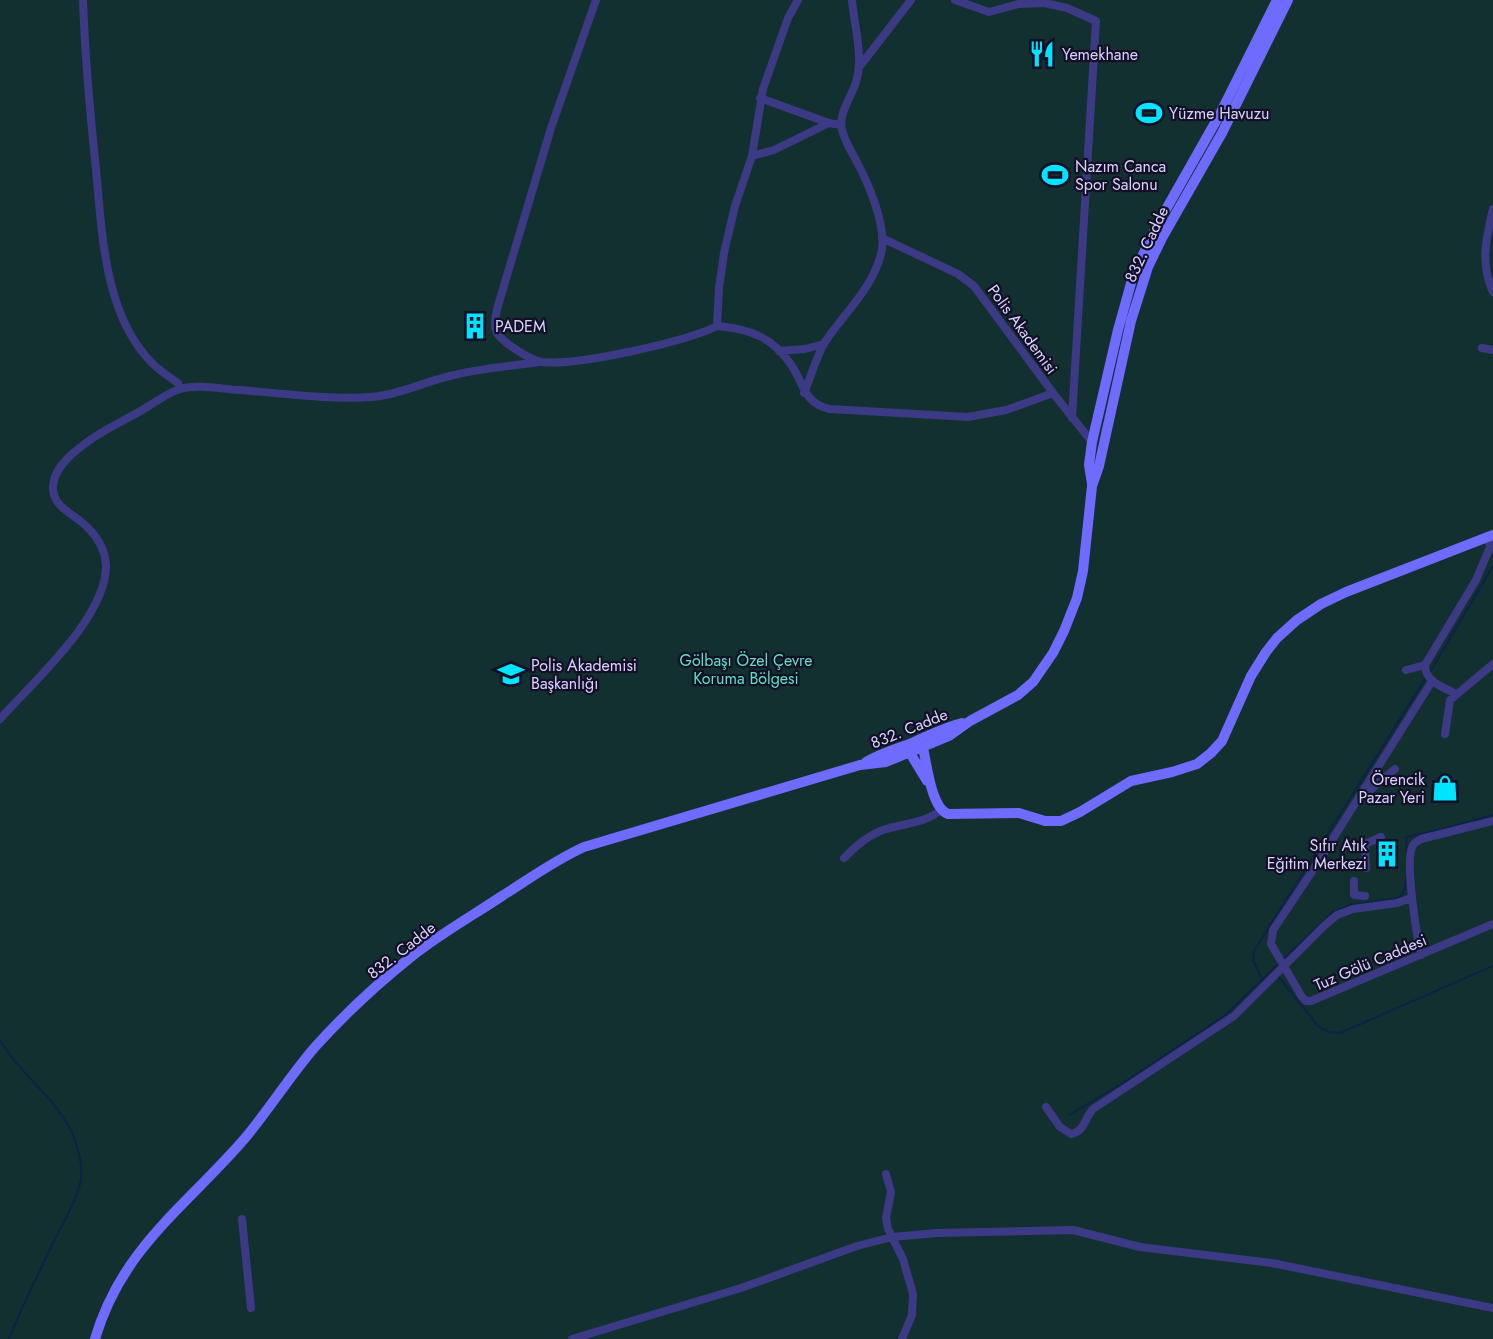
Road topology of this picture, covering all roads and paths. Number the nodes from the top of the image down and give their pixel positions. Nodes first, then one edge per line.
1 (83, 0) edge
2 (596, 0) edge
3 (798, 0) edge
4 (852, 0) edge
5 (911, 0) edge
6 (956, 0) edge
7 (1277, 0) edge
8 (1288, 0) edge
9 (859, 68) junction
10 (760, 98) junction
11 (829, 123) junction
12 (841, 125) junction
13 (752, 156) junction
14 (1200, 161) junction
15 (1493, 209) edge
16 (882, 238) junction
17 (1493, 292) edge
18 (717, 326) junction
19 (824, 344) junction
20 (1482, 348) dead end
21 (1493, 350) edge
22 (779, 351) junction
23 (540, 362) junction
24 (178, 382) dead end
25 (804, 393) junction
26 (1053, 393) junction
27 (1072, 418) junction
28 (1092, 442) junction
29 (1092, 486) junction
30 (1491, 536) edge
31 (1493, 664) edge
32 (1406, 670) dead end
33 (1428, 674) junction
34 (1456, 694) junction
35 (0, 719) edge
36 (1445, 734) dead end
37 (915, 746) junction
38 (1395, 770) dead end
39 (1355, 803) junction
40 (941, 810) junction
41 (1493, 821) edge
42 (1381, 837) dead end
43 (844, 858) dead end
44 (1366, 868) dead end
45 (1354, 881) dead end
46 (1365, 896) dead end
47 (1411, 898) junction
48 (1493, 924) edge
49 (1421, 955) junction
50 (1279, 967) junction
51 (1046, 1107) dead end
52 (886, 1174) dead end
53 (242, 1219) dead end
54 (892, 1237) junction
55 (251, 1308) dead end
56 (1493, 1308) edge
57 (94, 1339) edge
58 (572, 1339) edge
59 (902, 1339) edge

1 - 24 street
2 - 23 street
3 - 10 street
4 - 9 street
5 - 9 street
6 - 27 street
7 - 14 street, 832. Cadde
8 - 14 street, 832. Cadde
9 - 12 street
10 - 11 street
10 - 13 street
11 - 12 street
11 - 13 street
12 - 16 street
13 - 18 street
14 - 28 street, 832. Cadde
14 - 29 street, 832. Cadde
15 - 17 street
16 - 19 street
16 - 26 street, Polis Akademisi
18 - 22 street
18 - 23 street
19 - 22 street
19 - 25 street
20 - 21 street
22 - 25 street
23 - 35 street
25 - 26 street
26 - 27 street, Polis Akademisi
27 - 28 street, Polis Akademisi
28 - 29 street, 832. Cadde
29 - 37 street, 832. Cadde
30 - 33 street, Tuz Gölü Caddesi
30 - 40 street
31 - 34 street
32 - 33 street
33 - 34 street
33 - 39 street, Tuz Gölü Caddesi
34 - 36 street
37 - 40 street
37 - 57 street, 832. Cadde
38 - 39 street
39 - 50 street, Tuz Gölü Caddesi
40 - 43 street
41 - 47 street
42 - 44 street
45 - 46 street
47 - 49 street
47 - 50 street
48 - 49 street, Tuz Gölü Caddesi
49 - 50 street, Tuz Gölü Caddesi
50 - 51 street
52 - 54 street
53 - 55 street
54 - 56 street
54 - 58 street
54 - 59 street

